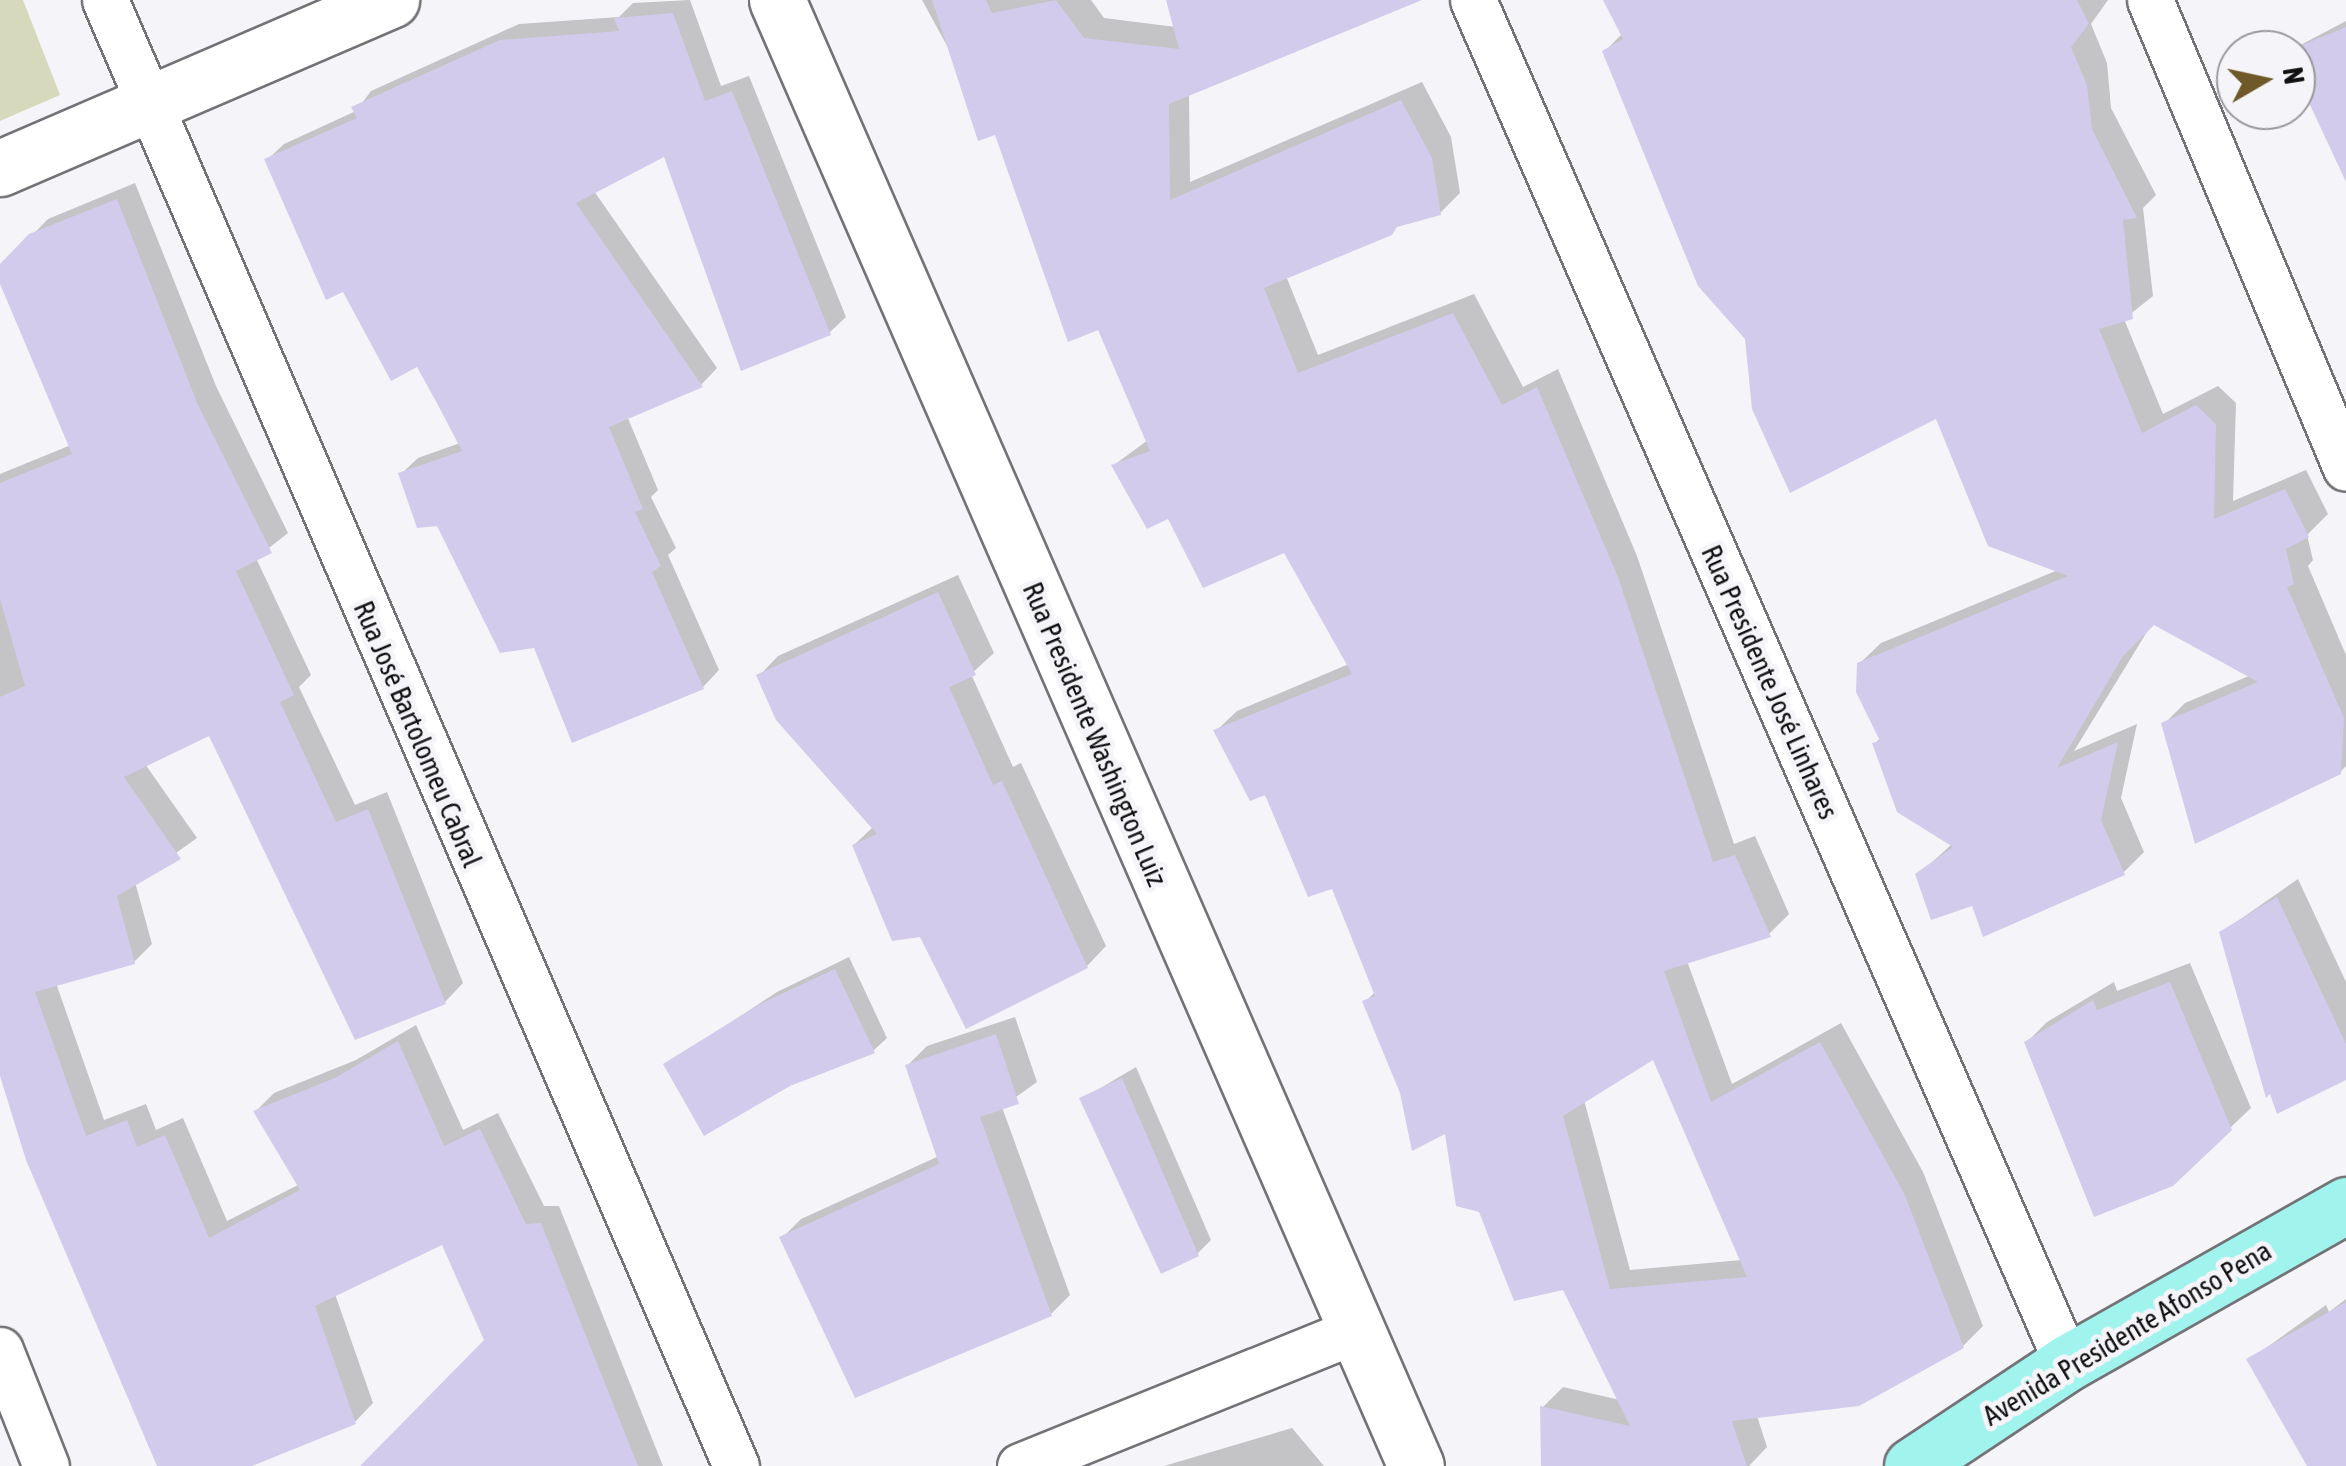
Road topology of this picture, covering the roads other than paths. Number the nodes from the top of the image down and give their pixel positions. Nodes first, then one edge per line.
1 (105, 0) edge
2 (390, 0) edge
3 (777, 0) edge
4 (1473, 0) edge
5 (2150, 0) edge
6 (144, 104) junction
7 (0, 168) edge
8 (2346, 468) edge
9 (2346, 1205) edge
10 (1354, 1331) junction
11 (0, 1350) edge
12 (2067, 1363) junction
13 (46, 1466) edge
14 (736, 1466) edge
15 (1020, 1466) edge
16 (1416, 1466) edge
17 (1912, 1466) edge

1 - 6 street, Rua José Bartolomeu Cabral
2 - 6 main road
3 - 10 main road, Rua Presidente Washington Luiz
4 - 12 street, Rua Presidente José Linhares
5 - 8 street
6 - 7 main road
6 - 14 street, Rua José Bartolomeu Cabral
9 - 12 main road, Avenida Presidente Afonso Pena
10 - 15 street
10 - 16 main road, Rua Presidente Washington Luiz
11 - 13 street
12 - 17 main road, Avenida Presidente Afonso Pena

